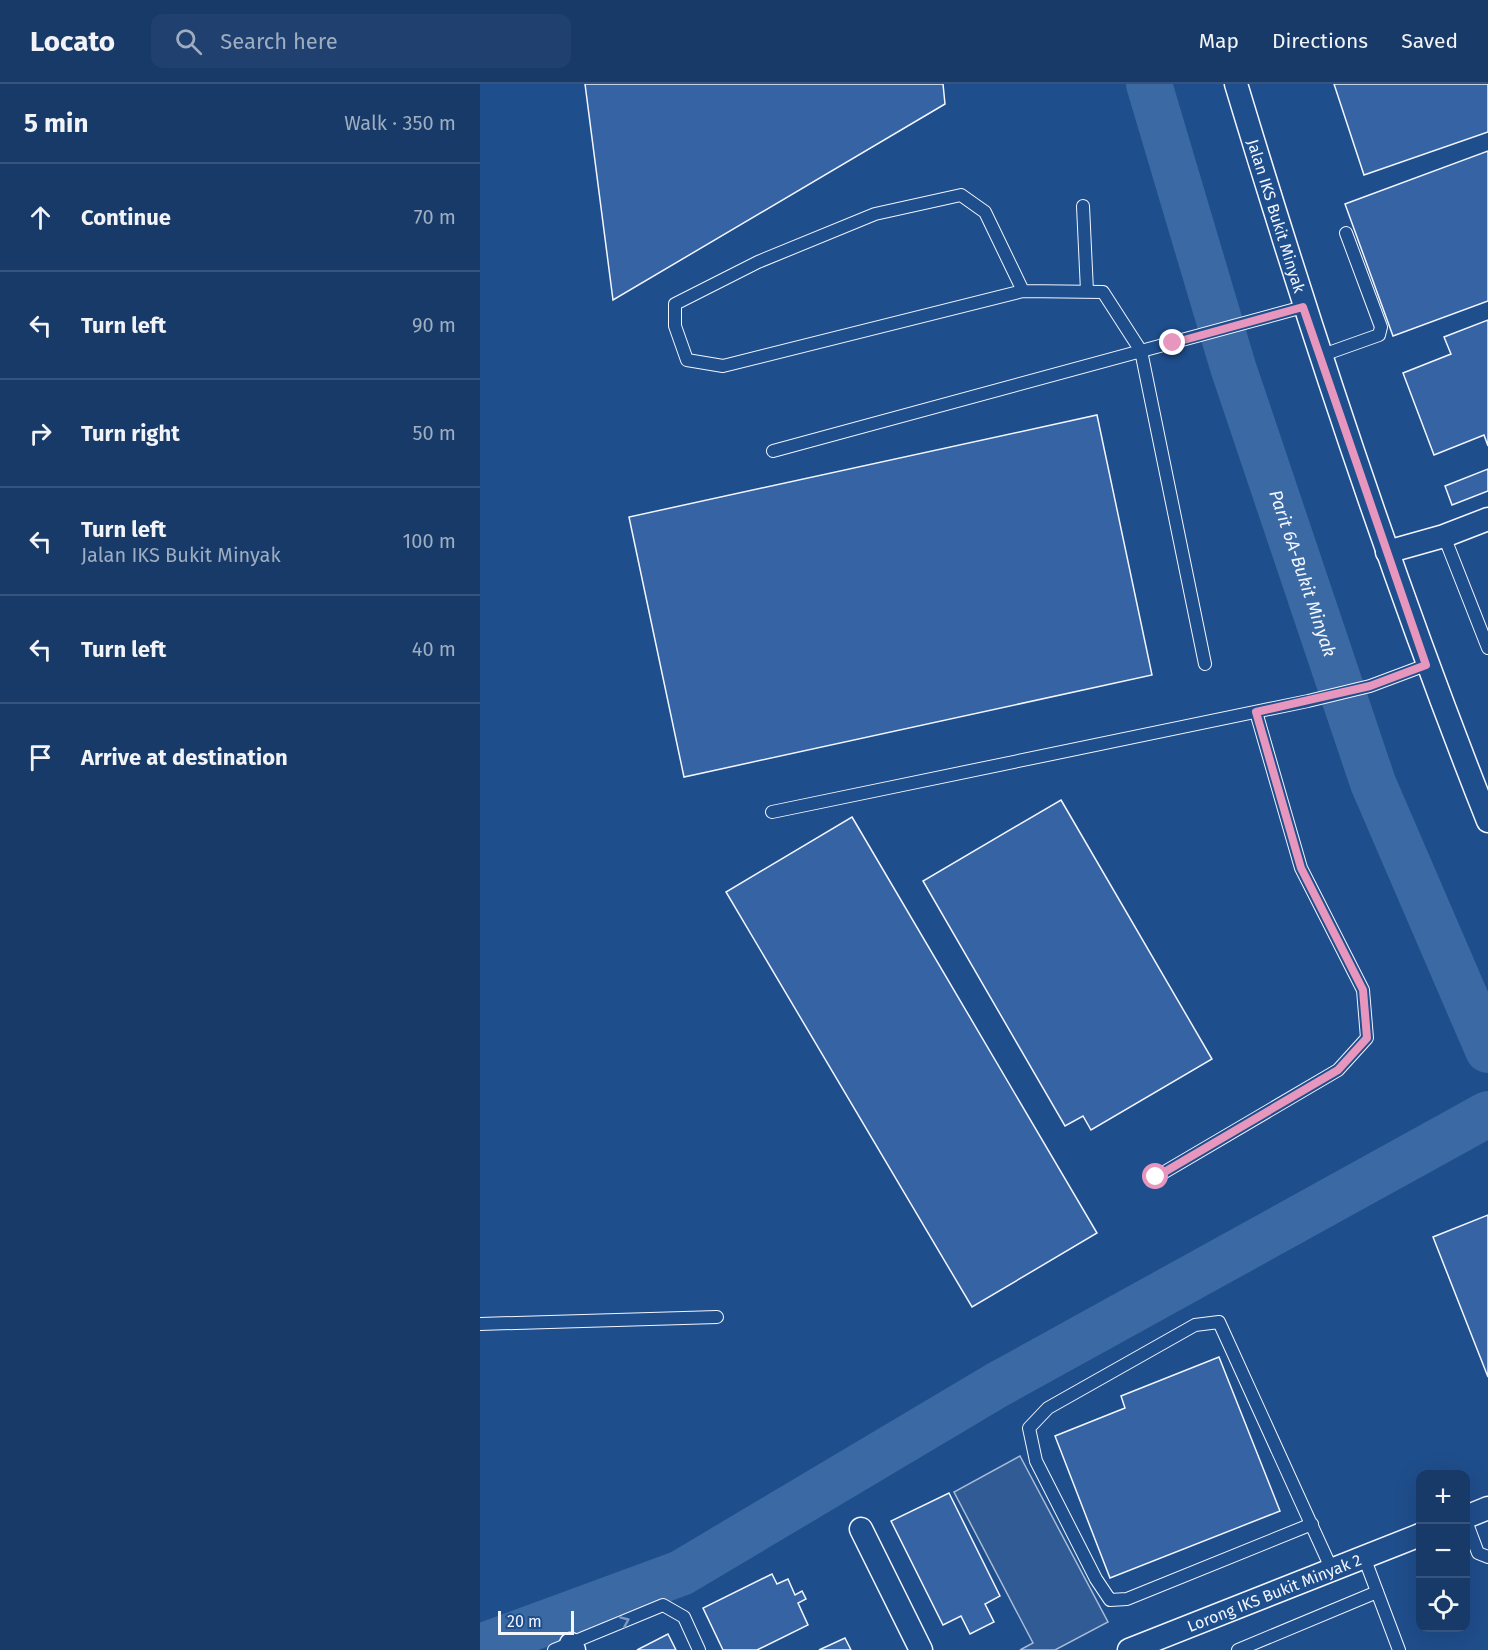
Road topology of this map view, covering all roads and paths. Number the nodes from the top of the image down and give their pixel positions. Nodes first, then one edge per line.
1 (1236, 84) edge
2 (1083, 206) dead end
3 (1346, 233) dead end
4 (1023, 291) junction
5 (1087, 291) junction
6 (1303, 307) junction
7 (1141, 351) junction
8 (1320, 356) junction
9 (773, 452) dead end
10 (1488, 519) edge
11 (1444, 537) junction
12 (1387, 552) junction
13 (1488, 648) edge
14 (1205, 664) dead end
15 (1426, 665) junction
16 (1256, 712) junction
17 (1481, 787) edge
18 (772, 812) dead end
19 (1488, 821) edge
20 (1156, 1177) dead end
21 (717, 1317) dead end
22 (480, 1324) edge
23 (1488, 1508) edge
24 (1470, 1517) edge
25 (1312, 1524) junction
26 (1468, 1524) edge
27 (861, 1529) dead end
28 (1416, 1537) edge
29 (1364, 1557) junction
30 (1488, 1557) edge
31 (1332, 1570) junction
32 (1377, 1592) junction
33 (566, 1648) edge
34 (699, 1650) edge
35 (921, 1650) edge
36 (1129, 1650) edge
37 (1238, 1650) edge
38 (1399, 1650) edge

1 - 6 street, Jalan IKS Bukit Minyak
2 - 5 lane
3 - 8 lane
4 - 4 lane
4 - 5 lane
5 - 7 lane
6 - 7 lane
6 - 8 street, Jalan IKS Bukit Minyak
7 - 9 lane
7 - 14 lane
8 - 12 street, Jalan IKS Bukit Minyak
10 - 11 street
11 - 12 street
11 - 13 lane
12 - 15 street, Jalan IKS Bukit Minyak
15 - 16 lane
15 - 17 street, Jalan IKS Bukit Minyak
16 - 18 lane
16 - 20 lane
17 - 19 street, Jalan IKS Bukit Minyak
21 - 22 lane
23 - 24 street
25 - 25 lane
25 - 31 lane
26 - 30 lane
27 - 35 street
28 - 29 street, Lorong IKS Bukit Minyak 2
29 - 31 street, Lorong IKS Bukit Minyak 2
29 - 32 lane
31 - 36 street, Lorong IKS Bukit Minyak 2
32 - 37 lane
32 - 38 lane
33 -> 34 lane

